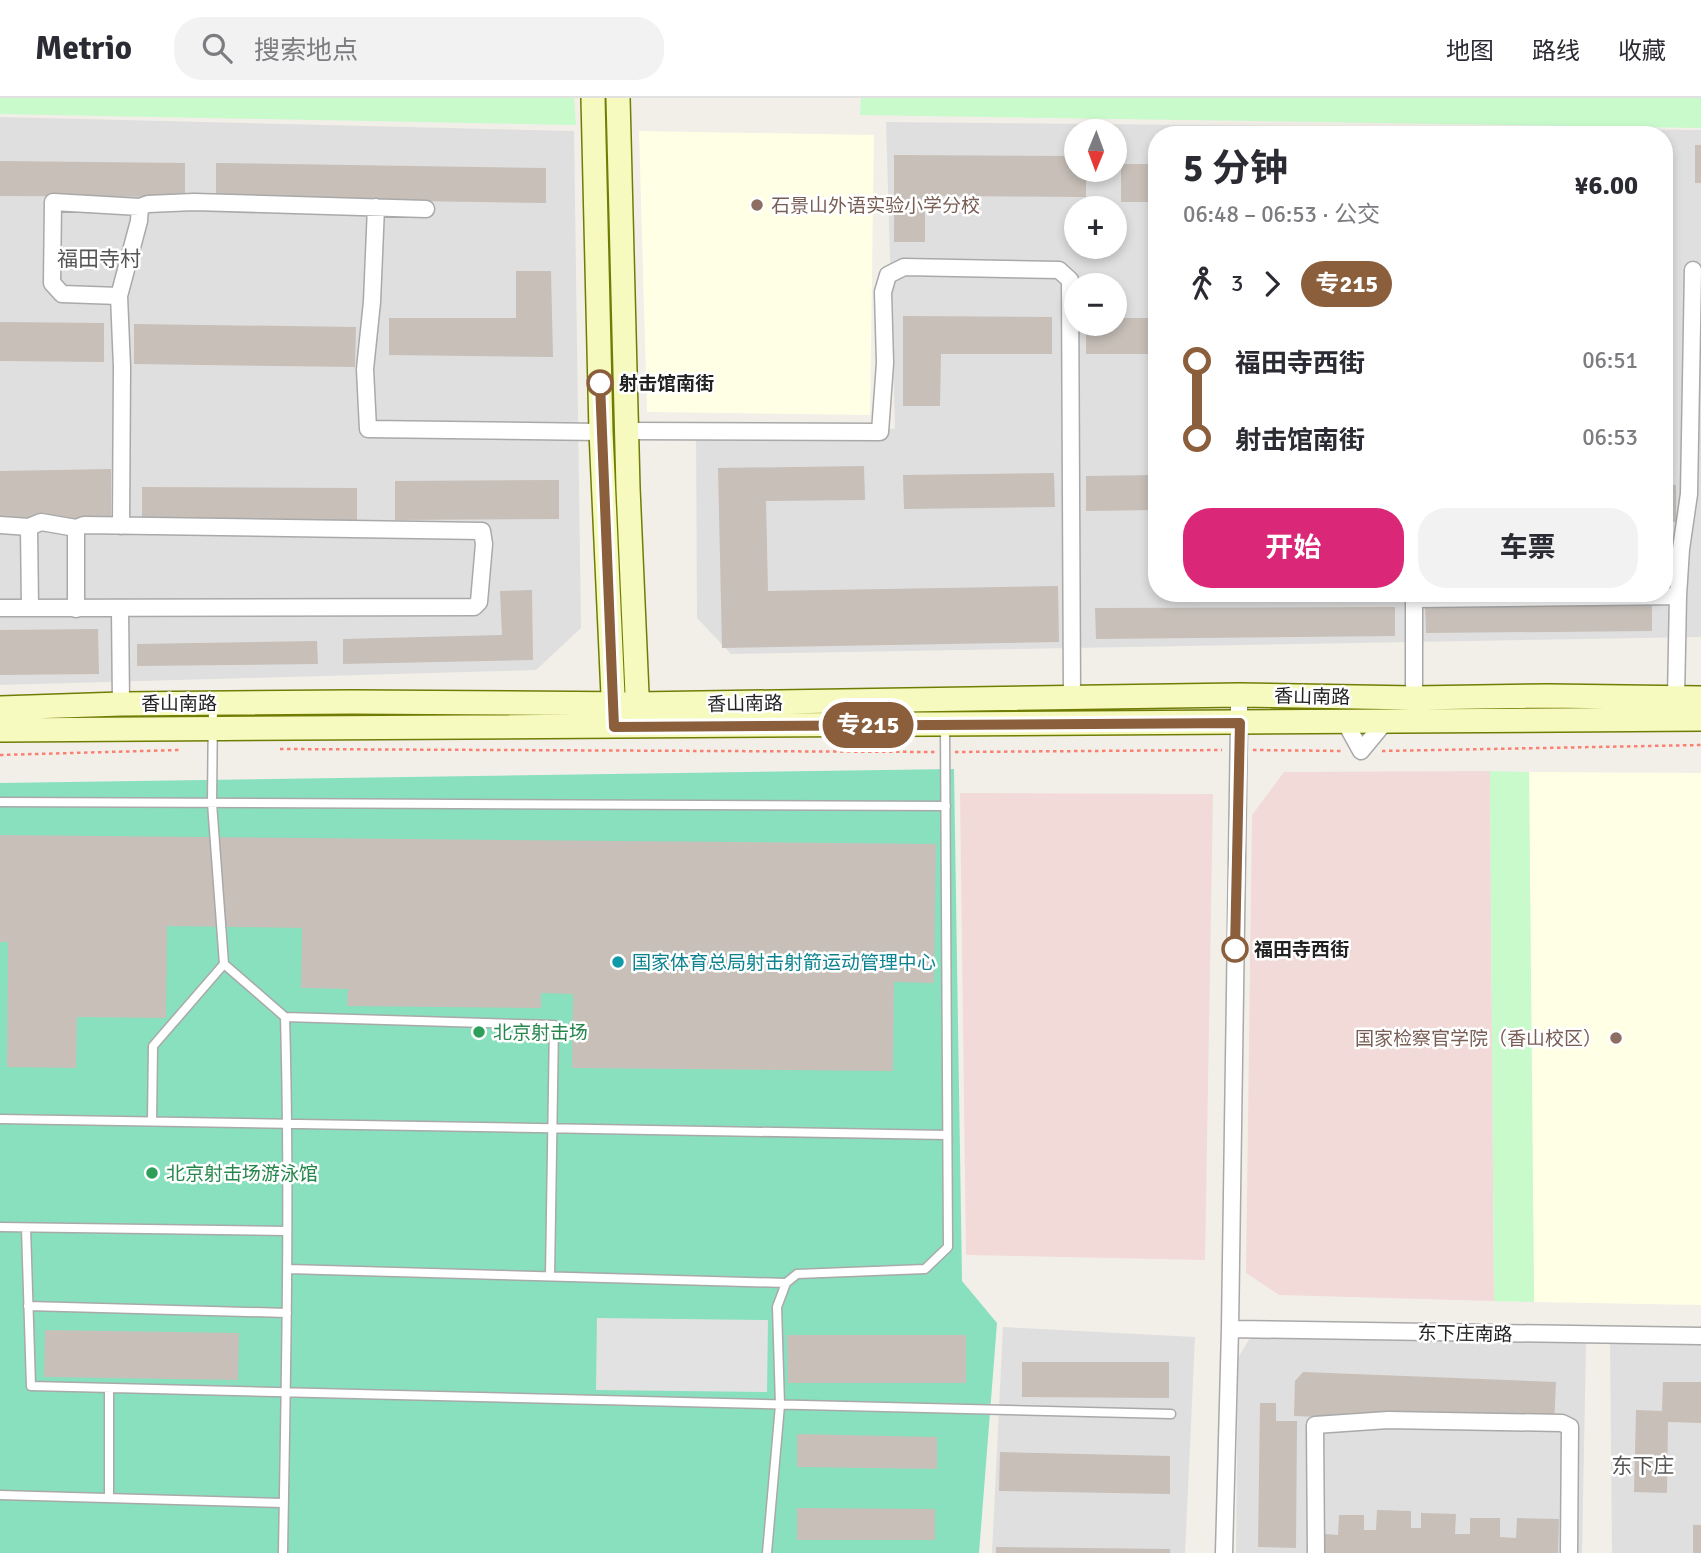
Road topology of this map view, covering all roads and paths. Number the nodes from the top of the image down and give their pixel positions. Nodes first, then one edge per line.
1 (593, 98) edge
2 (618, 98) edge
3 (140, 207) junction
4 (376, 207) junction
5 (426, 209) dead end
6 (1693, 270) dead end
7 (119, 296) junction
8 (626, 431) junction
9 (601, 432) junction
10 (0, 525) edge
11 (121, 526) junction
12 (29, 527) junction
13 (76, 528) junction
14 (1673, 596) edge
15 (1678, 596) junction
16 (1414, 602) edge
17 (30, 607) junction
18 (0, 608) edge
19 (120, 608) junction
20 (76, 609) junction
21 (1238, 695) junction
22 (1072, 698) junction
23 (1414, 698) junction
24 (1676, 698) junction
25 (1701, 698) edge
26 (213, 703) junction
27 (121, 704) junction
28 (614, 704) junction
29 (0, 709) edge
30 (638, 715) junction
31 (1701, 719) edge
32 (1345, 722) junction
33 (1385, 722) junction
34 (1240, 723) junction
35 (945, 725) junction
36 (614, 727) junction
37 (0, 730) edge
38 (213, 739) junction
39 (1701, 745) edge
40 (268, 749) dead end
41 (1239, 750) junction
42 (1361, 751) junction
43 (946, 752) junction
44 (0, 755) edge
45 (0, 802) edge
46 (212, 803) junction
47 (946, 806) junction
48 (224, 964) junction
49 (285, 1017) junction
50 (0, 1119) edge
51 (152, 1121) junction
52 (288, 1124) junction
53 (552, 1128) junction
54 (947, 1135) junction
55 (0, 1227) edge
56 (26, 1228) junction
57 (287, 1231) junction
58 (288, 1269) junction
59 (550, 1276) junction
60 (786, 1283) junction
61 (28, 1306) junction
62 (287, 1313) junction
63 (1230, 1329) junction
64 (1701, 1336) edge
65 (109, 1388) junction
66 (285, 1392) junction
67 (780, 1405) junction
68 (1171, 1413) dead end
69 (0, 1495) edge
70 (109, 1498) junction
71 (284, 1503) junction
72 (283, 1553) edge
73 (767, 1553) edge
74 (1224, 1553) edge
75 (1316, 1553) edge
76 (1569, 1553) edge

1 - 9 main road
2 - 8 main road
3 - 4 street
3 - 7 street
3 - 7 street
4 - 5 street
4 - 9 street
6 - 15 street
7 - 11 street
8 - 22 street
8 - 30 main road
9 - 28 main road
10 - 12 street
11 - 13 street
11 - 19 street
12 - 13 street
12 - 17 street
13 - 20 street
14 - 15 street
15 - 24 street
16 - 23 street
17 - 18 street
17 - 20 street
19 - 20 street
19 - 27 street
21 - 22 main road, 香山南路
21 - 23 main road, 香山南路
21 - 34 street
22 - 30 main road, 香山南路
23 - 24 main road, 香山南路
24 - 25 main road, 香山南路
26 - 27 main road, 香山南路
26 - 28 main road, 香山南路
26 - 38 lane
27 - 29 main road, 香山南路
28 - 30 main road, 香山南路
28 - 36 main road
30 - 35 main road, 香山南路
30 - 36 main road, 香山南路
31 - 33 main road, 香山南路
32 - 33 main road, 香山南路
32 - 34 main road, 香山南路
32 - 42 street
33 - 42 street
34 - 35 main road, 香山南路
34 - 41 street
35 - 43 lane
36 - 38 main road, 香山南路
37 - 38 main road, 香山南路
38 - 44 path
38 - 46 lane
39 - 42 path
40 - 43 path
41 - 42 path
41 - 43 path
41 - 63 street
43 - 47 lane
45 - 46 lane
46 - 47 lane
46 - 48 lane
47 - 54 lane
48 - 49 lane
48 - 51 lane
49 - 52 lane
49 - 53 lane
50 - 51 lane
51 - 52 lane
52 - 53 lane
52 - 57 lane
53 - 54 lane
53 - 59 lane
54 - 60 lane
55 - 56 lane
56 - 57 lane
56 - 61 lane
57 - 58 lane
58 - 59 lane
58 - 62 lane
59 - 60 lane
60 - 67 lane
61 - 62 lane
61 - 65 lane
62 - 66 lane
63 - 64 street, 东下庄南路
63 - 74 street
65 - 66 lane
65 - 70 lane
66 - 67 lane
66 - 71 lane
67 - 68 lane
67 - 73 lane
69 - 70 lane
70 - 71 lane
71 - 72 lane
75 - 76 street

